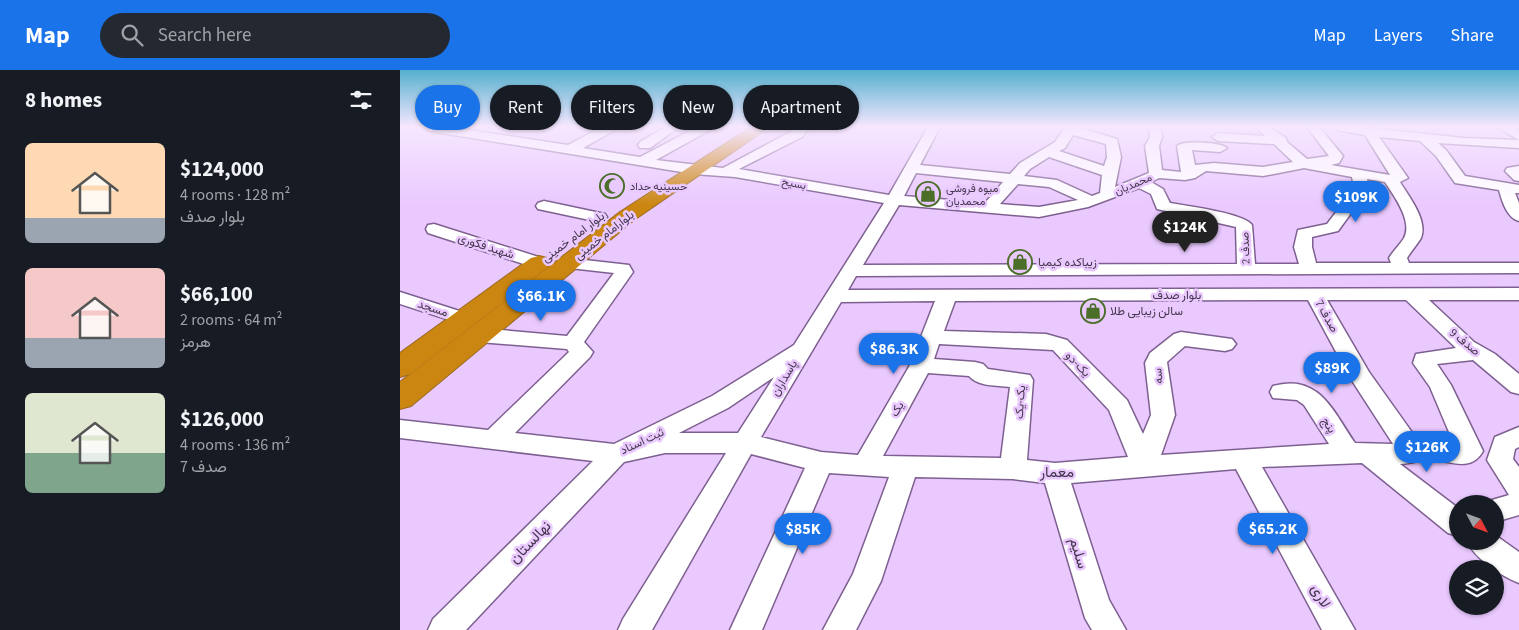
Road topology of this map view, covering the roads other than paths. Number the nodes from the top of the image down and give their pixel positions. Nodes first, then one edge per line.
1 (596, 153) edge
2 (633, 153) edge
3 (657, 153) edge
4 (706, 153) edge
5 (718, 153) edge
6 (723, 153) edge
7 (764, 153) edge
8 (919, 153) edge
9 (1045, 153) edge
10 (1051, 153) edge
11 (1113, 153) edge
12 (1153, 153) edge
13 (1185, 153) edge
14 (1224, 153) edge
15 (1293, 153) edge
16 (1333, 153) edge
17 (1384, 153) edge
18 (1441, 153) edge
19 (1476, 153) edge
20 (1480, 157) dead end
21 (626, 158) junction
22 (644, 160) junction
23 (1304, 164) junction
24 (686, 168) junction
25 (911, 168) junction
26 (1229, 169) junction
27 (1519, 170) edge
28 (732, 171) junction
29 (1110, 173) junction
30 (1359, 174) junction
31 (979, 175) junction
32 (1156, 175) junction
33 (1190, 175) junction
34 (1519, 177) edge
35 (1014, 179) junction
36 (1390, 179) junction
37 (1141, 183) junction
38 (1512, 188) edge
39 (1107, 195) junction
40 (894, 200) junction
41 (1089, 200) junction
42 (544, 206) dead end
43 (954, 206) junction
44 (988, 209) junction
45 (1519, 216) edge
46 (599, 217) junction
47 (434, 229) dead end
48 (539, 263) junction
49 (567, 263) junction
50 (1401, 267) junction
51 (1519, 268) edge
52 (917, 270) junction
53 (1246, 270) junction
54 (1309, 270) junction
55 (850, 271) junction
56 (1314, 294) junction
57 (1519, 294) edge
58 (1412, 295) junction
59 (834, 296) junction
60 (883, 296) junction
61 (947, 296) junction
62 (400, 298) edge
63 (472, 327) junction
64 (933, 337) junction
65 (1225, 344) dead end
66 (578, 348) junction
67 (803, 348) junction
68 (1477, 353) junction
69 (921, 365) junction
70 (400, 367) edge
71 (1519, 386) edge
72 (1281, 392) dead end
73 (400, 398) edge
74 (400, 428) edge
75 (1519, 436) edge
76 (495, 438) junction
77 (744, 443) junction
78 (1409, 447) junction
79 (616, 454) junction
80 (1359, 454) junction
81 (1243, 458) junction
82 (821, 462) junction
83 (1144, 465) junction
84 (865, 466) junction
85 (906, 467) junction
86 (1013, 469) junction
87 (1055, 474) junction
88 (1519, 488) edge
89 (1519, 504) edge
90 (1504, 508) edge
91 (1449, 517) edge
92 (1493, 550) edge
93 (1519, 569) edge
94 (444, 630) edge
95 (634, 630) edge
96 (746, 630) edge
97 (839, 630) edge
98 (1110, 630) edge
99 (1339, 630) edge

1 - 21 street, بسیح
2 - 21 street
3 - 22 street
4 - 24 highway
5 - 24 highway
6 - 28 street
7 - 28 street
8 - 25 street, پاسداران
9 - 35 street
10 - 29 street
11 - 29 street
12 - 32 street
13 - 33 street
14 - 26 street
15 - 23 street
16 - 23 street
17 - 36 street
18 - 38 street
19 - 20 street
21 - 22 street, بسیح
22 - 24 street, بسیح
23 - 26 street, محمدیان
23 - 30 street, محمدیان
24 - 28 street, بسیح
24 - 46 highway, بلوار امام خمینی
24 - 49 highway, بلوارامام خمینی
25 - 31 street
25 - 40 street, پاسداران
26 - 33 street, محمدیان
27 - 34 street
28 - 40 street, بسیح
29 - 39 street
30 - 36 street, محمدیان
30 - 54 street
31 - 35 street
31 - 43 street
32 - 33 street, محمدیان
32 - 37 street, محمدیان
35 - 41 street
35 - 44 street
36 - 50 street
37 - 39 street, محمدیان
37 - 53 street, صدف 2
38 - 45 street
39 - 41 street, محمدیان
40 - 43 street, محمدیان
40 - 55 street, پاسداران
41 - 44 street, محمدیان
42 - 46 street
43 - 44 street, محمدیان
46 - 48 highway, بلوار امام خمینی
47 - 48 street, شهید فکوری
48 - 63 highway, بلوار امام خمینی
49 - 63 highway, بلوارامام خمینی
49 - 66 street
50 - 51 street, بلوار صدف
50 - 54 street, بلوار صدف
52 - 53 street, بلوار صدف
52 - 55 street, بلوار صدف
52 - 60 street
53 - 54 street, بلوار صدف
55 - 59 street, پاسداران
56 - 58 street, بلوار صدف
56 - 61 street, بلوار صدف
56 - 78 street, صدف 7
57 - 58 street, بلوار صدف
58 - 68 street, صدف 9
59 - 60 street, بلوار صدف
59 - 67 street, پاسداران
60 - 61 street, بلوار صدف
61 - 64 street, یک
62 - 63 street, مسجد
63 - 66 street, مسجد
63 - 70 highway, بلوار امام خمینی
63 - 73 highway, بلوارامام خمینی
64 - 69 street, یک
64 - 83 street, یک-دو
65 - 83 street, سه
66 - 76 street
67 - 77 street, پاسداران
67 - 79 street, ثبت اسناد
68 - 71 street, صدف 9
68 - 78 street
69 - 84 street, یک
69 - 86 street, یک-یک
72 - 80 street, پنج
74 - 76 street, ثبت اسناد
75 - 88 street
76 - 79 street, ثبت اسناد
77 - 79 street, معمار
77 - 82 street, معمار
77 - 95 street, پاسداران
78 - 80 street
79 - 94 street, نهالستان
80 - 81 street, معمار
80 - 91 street, پنج
81 - 83 street, معمار
81 - 99 street, لاری
82 - 84 street, معمار
82 - 96 street
83 - 87 street, معمار
84 - 85 street, معمار
85 - 86 street, معمار
85 - 97 street
86 - 87 street, معمار
87 - 98 street, سلیم
89 - 90 street
92 - 93 street

